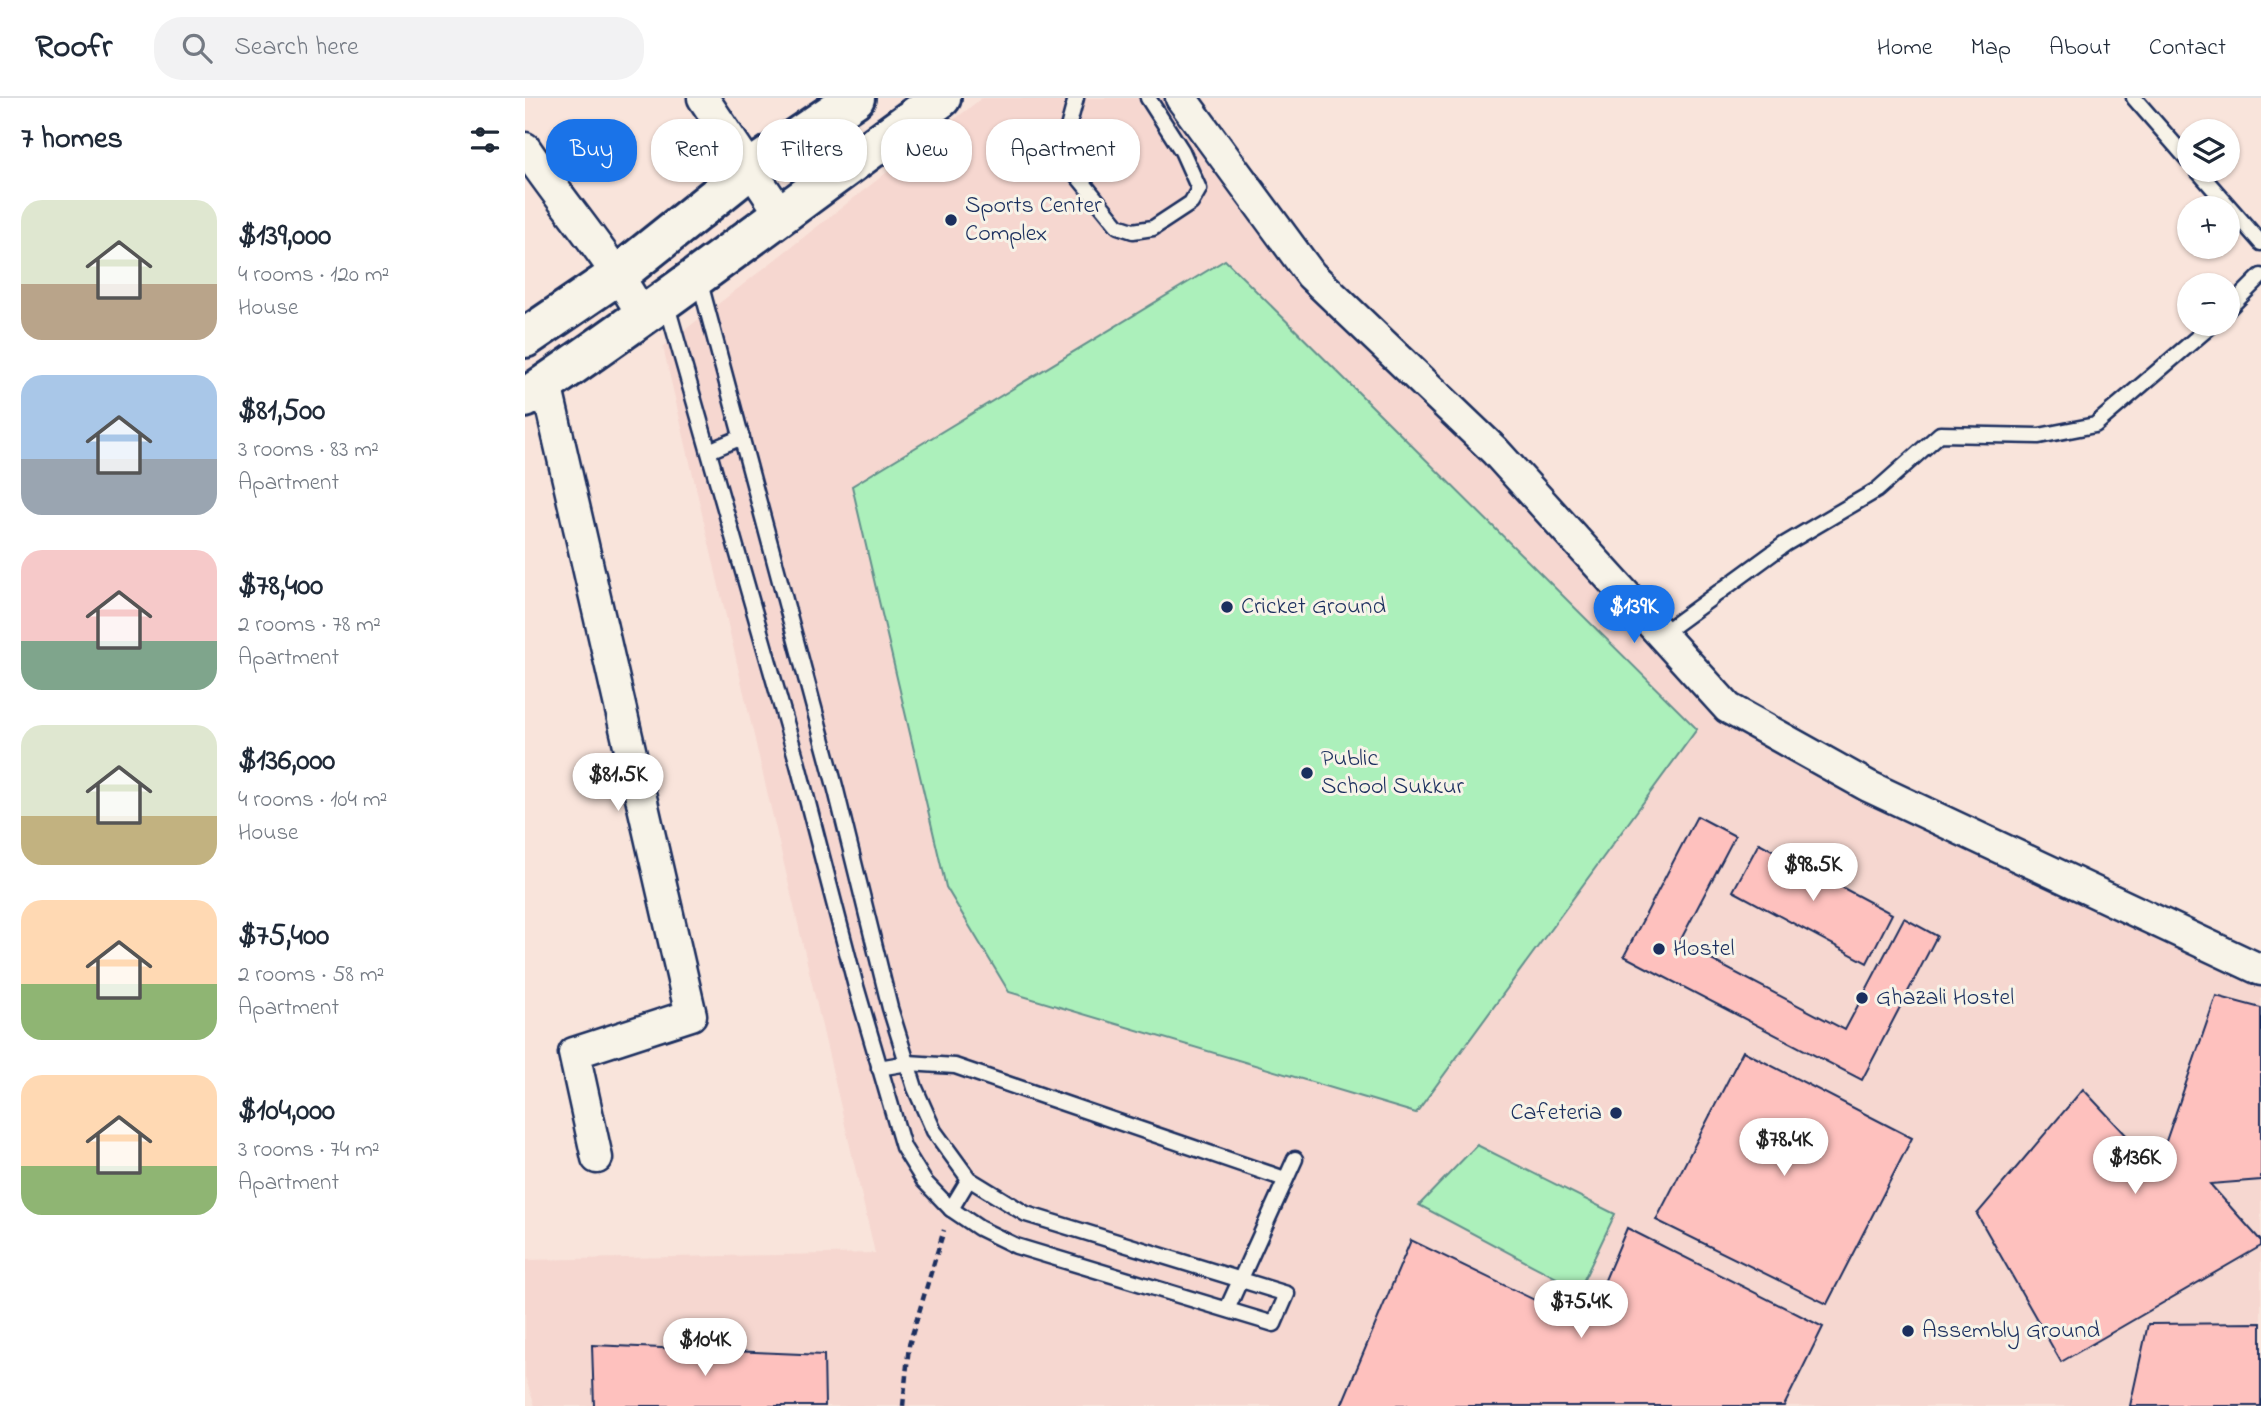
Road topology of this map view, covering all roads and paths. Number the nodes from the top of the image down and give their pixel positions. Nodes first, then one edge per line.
1 (703, 98) edge
2 (855, 98) edge
3 (941, 98) edge
4 (1076, 98) edge
5 (1148, 98) edge
6 (1181, 98) edge
7 (2134, 98) edge
8 (2177, 147) edge
9 (525, 148) edge
10 (749, 170) junction
11 (2208, 182) edge
12 (780, 213) junction
13 (2261, 243) edge
14 (619, 274) junction
15 (698, 275) junction
16 (2261, 276) edge
17 (2240, 297) edge
18 (655, 309) junction
19 (2199, 336) edge
20 (525, 338) edge
21 (535, 391) edge
22 (742, 438) junction
23 (709, 451) junction
24 (1659, 636) junction
25 (2261, 970) edge
26 (908, 1063) junction
27 (879, 1068) junction
28 (597, 1158) dead end
29 (1295, 1158) dead end
30 (969, 1179) junction
31 (1286, 1179) junction
32 (951, 1209) junction
33 (1240, 1278) junction
34 (1228, 1307) junction
35 (902, 1406) edge

1 - 10 street
2 - 10 main road
3 - 12 main road
4 - 5 lane
6 - 24 street
7 - 8 lane
9 - 14 street
10 - 12 street
10 - 14 main road
11 - 13 lane
12 - 15 main road
14 - 18 street
14 - 20 main road
15 - 18 main road
15 - 22 lane
16 - 17 lane
18 - 21 main road
18 - 23 lane
19 - 24 lane
21 - 28 street
22 - 23 lane
22 - 26 lane
23 - 27 lane
24 - 25 street
26 - 27 lane
26 - 30 lane
26 - 31 lane
27 - 32 lane
29 - 31 lane
30 - 32 lane
30 - 33 lane
31 - 33 lane
32 - 34 lane
32 - 35 path
33 - 34 lane
33 - 34 lane

